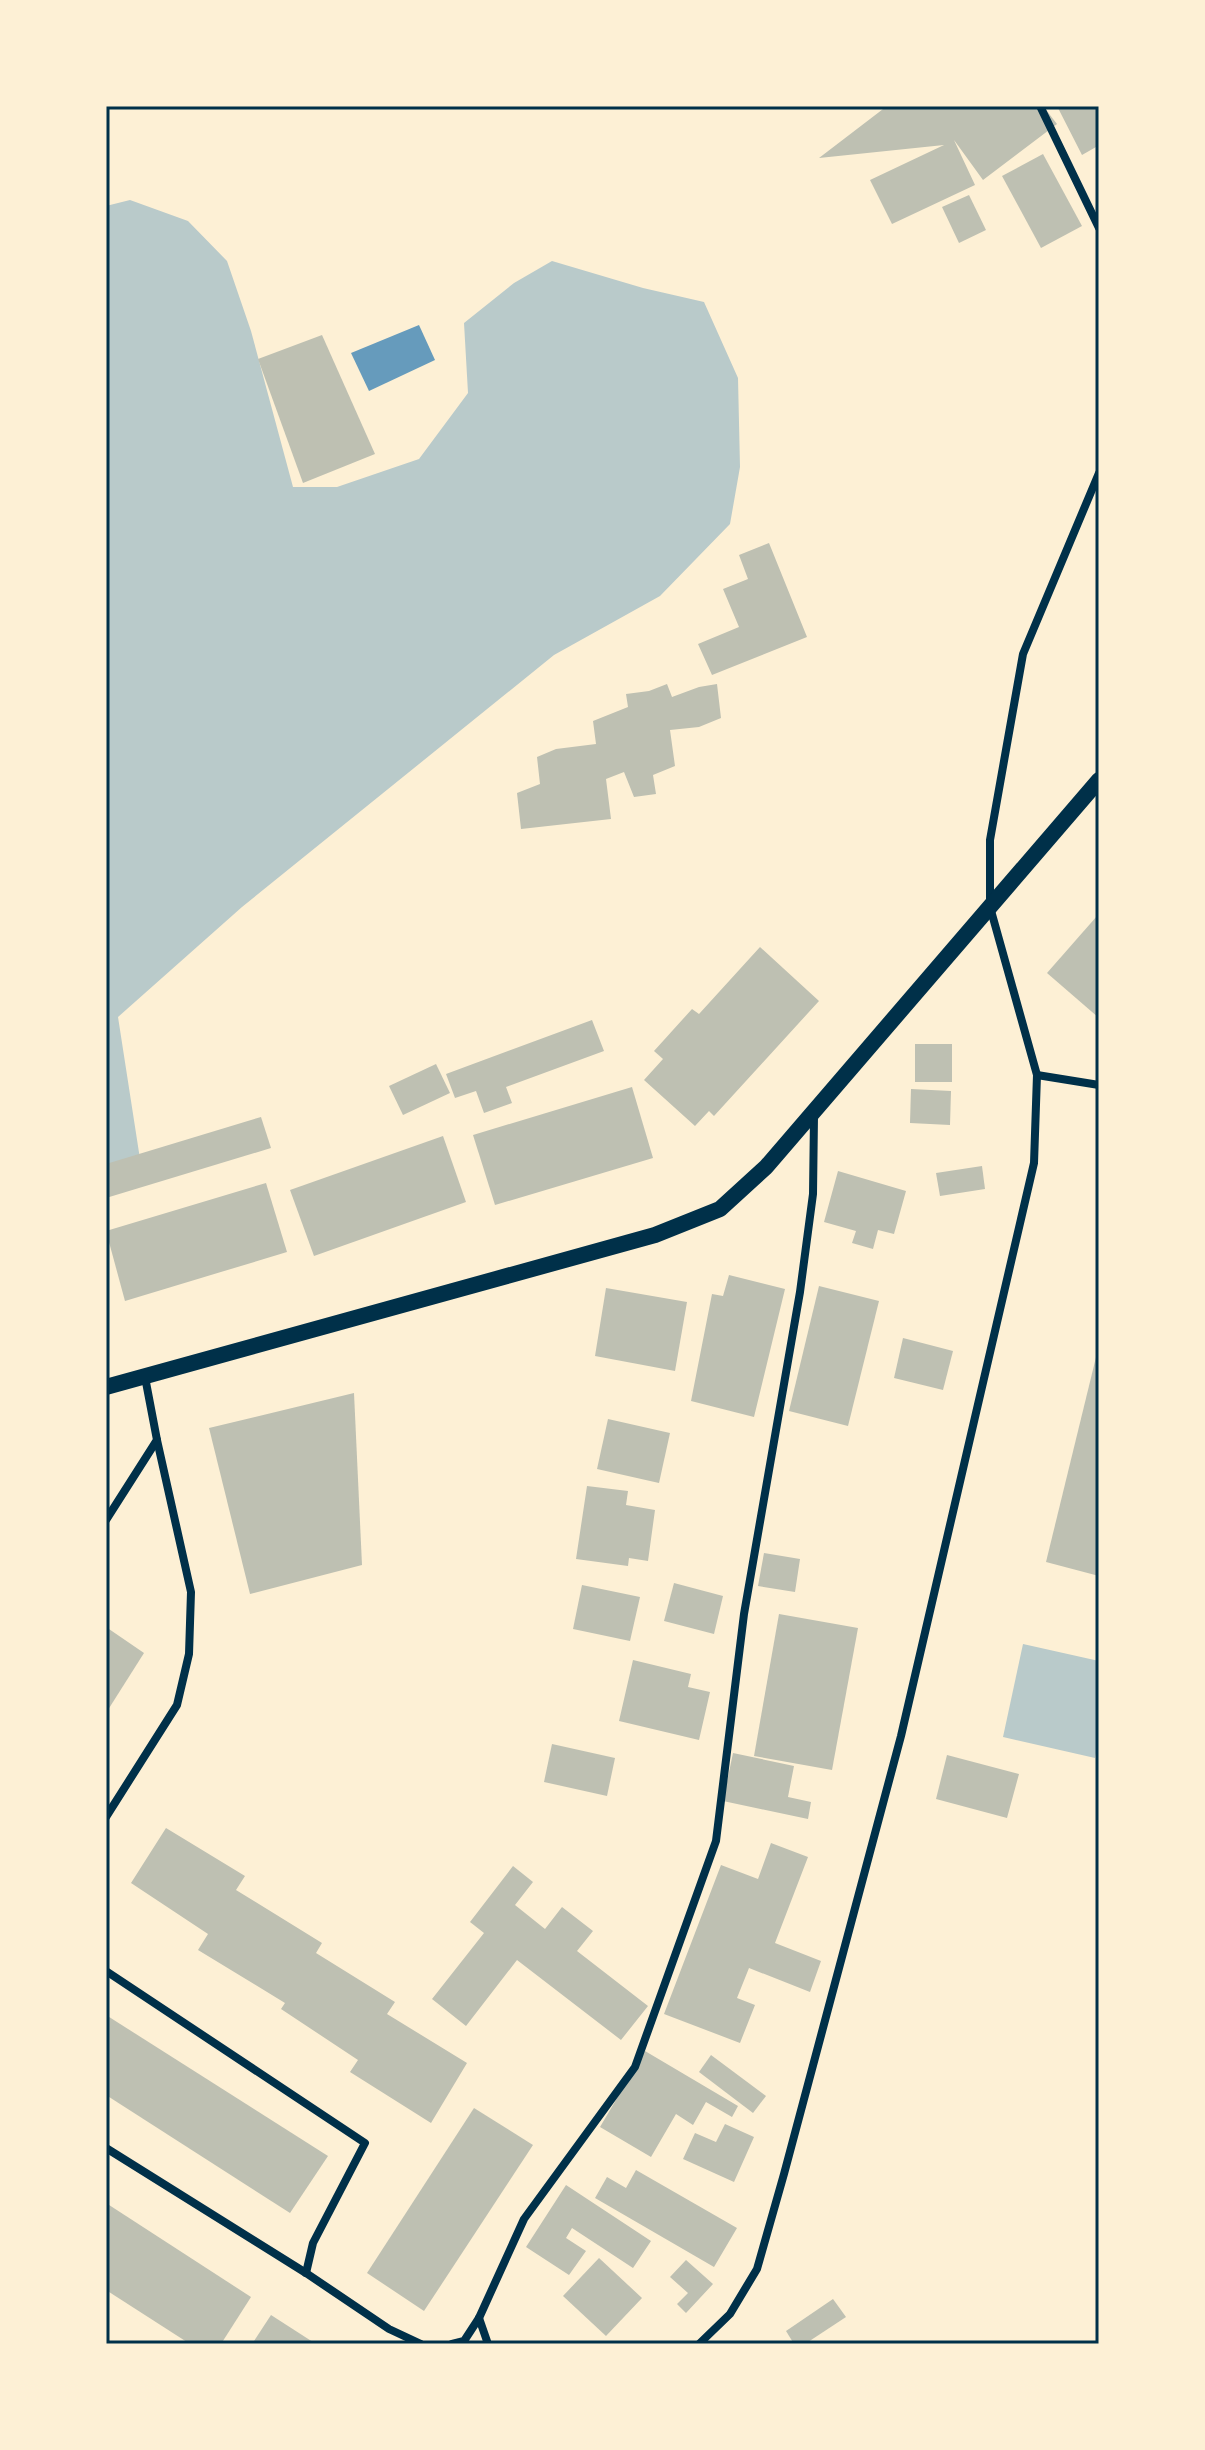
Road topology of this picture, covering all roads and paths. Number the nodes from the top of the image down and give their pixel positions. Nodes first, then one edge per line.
1 (1040, 106) edge
2 (1099, 228) edge
3 (1099, 473) edge
4 (1099, 780) edge
5 (990, 907) junction
6 (1037, 1075) junction
7 (1099, 1085) edge
8 (814, 1111) junction
9 (145, 1376) junction
10 (106, 1387) edge
11 (157, 1440) junction
12 (106, 1520) edge
13 (106, 1817) edge
14 (106, 1971) edge
15 (106, 2148) edge
16 (306, 2273) junction
17 (479, 2318) junction
18 (421, 2344) edge
19 (452, 2344) edge
20 (488, 2344) edge
21 (699, 2344) edge

1 - 2 street
3 - 5 street
4 - 5 main road
5 - 6 street
5 - 8 main road
6 - 7 street
6 - 21 street
8 - 9 main road
8 - 17 street
9 - 10 main road
9 - 11 street
11 - 12 street
11 - 13 street
14 - 16 street
15 - 16 street
16 - 18 street
17 - 19 street
17 - 20 street

